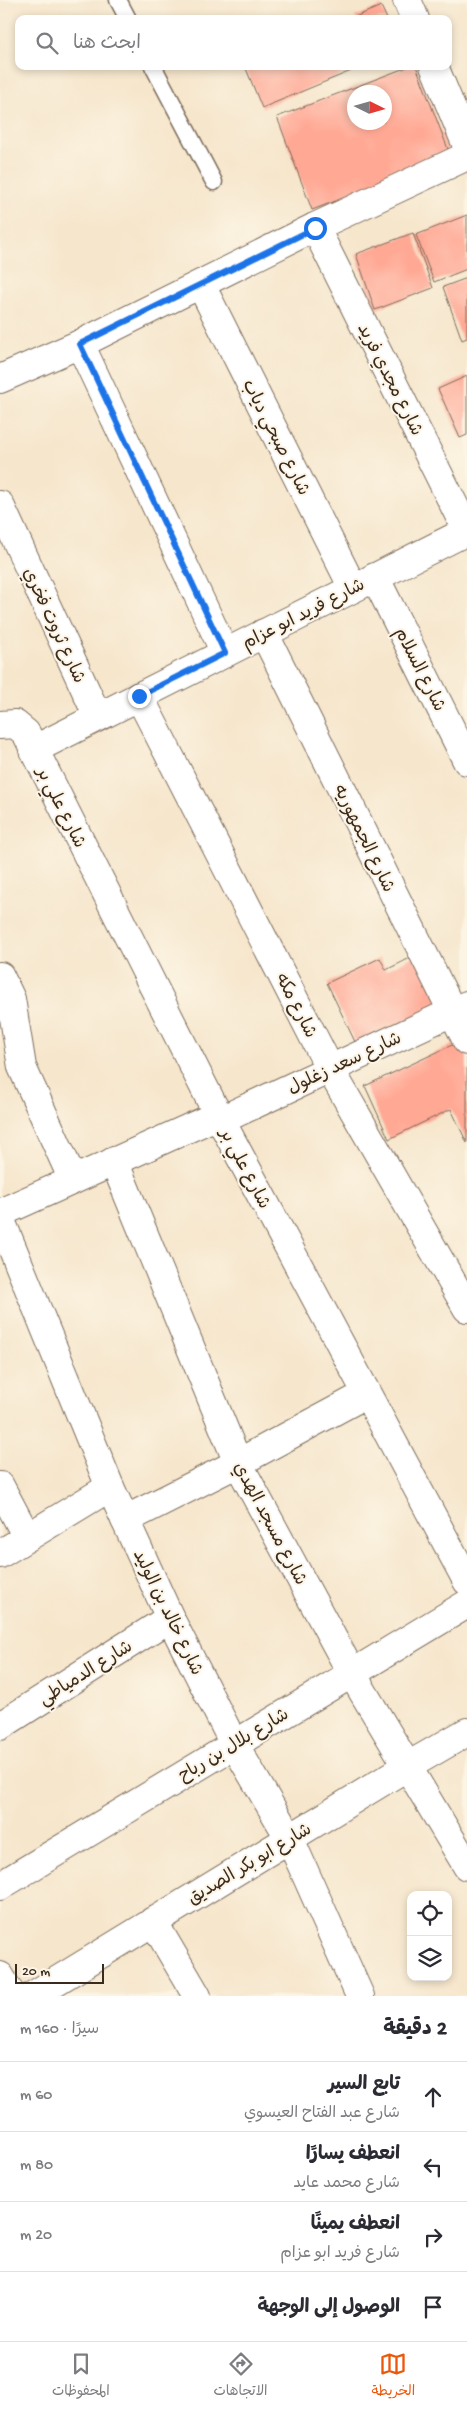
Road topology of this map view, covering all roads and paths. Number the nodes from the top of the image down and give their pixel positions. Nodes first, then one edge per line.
1 (118, 0) edge
2 (407, 0) edge
3 (126, 15) edge
4 (413, 15) edge
5 (155, 70) edge
6 (436, 70) edge
7 (467, 146) edge
8 (467, 156) edge
9 (214, 182) dead end
10 (315, 228) junction
11 (201, 285) junction
12 (80, 344) junction
13 (0, 379) edge
14 (0, 505) edge
15 (467, 531) edge
16 (364, 582) junction
17 (264, 633) junction
18 (225, 653) junction
19 (139, 696) junction
20 (98, 717) junction
21 (0, 725) edge
22 (33, 750) junction
23 (467, 761) edge
24 (0, 976) edge
25 (459, 1009) edge
26 (467, 1041) edge
27 (330, 1069) junction
28 (219, 1118) junction
29 (114, 1161) junction
30 (73, 1180) junction
31 (0, 1213) edge
32 (0, 1218) edge
33 (467, 1308) edge
34 (366, 1394) junction
35 (238, 1463) junction
36 (0, 1486) edge
37 (110, 1487) junction
38 (125, 1520) junction
39 (28, 1537) junction
40 (0, 1554) edge
41 (466, 1577) edge
42 (467, 1604) edge
43 (170, 1618) junction
44 (351, 1672) junction
45 (0, 1726) edge
46 (467, 1732) edge
47 (234, 1744) junction
48 (408, 1766) junction
49 (290, 1839) junction
50 (467, 1866) edge
51 (0, 1886) edge
52 (154, 1921) junction
53 (0, 1976) edge
54 (12, 1996) edge
55 (32, 1996) edge
56 (197, 1996) edge
57 (360, 1996) edge

1 - 3 lane
2 - 4 street
5 - 9 lane
6 - 7 street
8 - 10 street
10 - 11 street
10 - 15 street, شارع مجدي فريد
11 - 12 street
11 - 16 street, شارع صبحي دياب
12 - 13 street
12 - 18 street
14 - 20 street, شارع ثروت فخري
15 - 16 street, شارع فريد ابو عزام
16 - 17 street, شارع فريد ابو عزام
16 - 23 street, شارع السلام
17 - 18 street, شارع فريد ابو عزام
17 - 25 street, شارع الجمهوريه
18 - 19 street, شارع فريد ابو عزام
19 - 20 street, شارع فريد ابو عزام
19 - 27 street, شارع مكه
20 - 22 street, شارع فريد ابو عزام
21 - 22 street, شارع علي بر
22 - 28 street, شارع علي بر
24 - 30 street
25 - 26 street, شارع الجمهوريه
25 - 27 street, شارع سعد زغلول
27 - 28 street, شارع سعد زغلول
27 - 33 street, شارع مكه
28 - 29 street, شارع سعد زغلول
28 - 34 street, شارع علي بر
29 - 30 street, شارع سعد زغلول
29 - 35 street, شارع مسجد الهدي
30 - 31 street, شارع سعد زغلول
32 - 37 street, شارع خالد بن الوليد
34 - 35 street
34 - 41 street, شارع علي بر
35 - 38 street
35 - 44 street, شارع مسجد الهدي
36 - 39 street
37 - 38 street, شارع خالد بن الوليد
37 - 39 street
38 - 43 street, شارع خالد بن الوليد
39 - 40 street
42 - 44 street, شارع بلال بن رباح
43 - 45 street, شارع الدمياطي
43 - 47 street, شارع خالد بن الوليد
44 - 47 street, شارع بلال بن رباح
44 - 48 street, شارع مسجد الهدي
46 - 48 street, شارع ابو بكر الصديق
47 - 49 street, شارع خالد بن الوليد
47 - 51 street, شارع بلال بن رباح
48 - 49 street, شارع ابو بكر الصديق
48 - 50 street, شارع مسجد الهدي
49 - 52 street, شارع ابو بكر الصديق
49 - 57 street, شارع خالد بن الوليد
52 - 55 street, شارع ابو بكر الصديق
52 - 56 street
53 - 54 street

